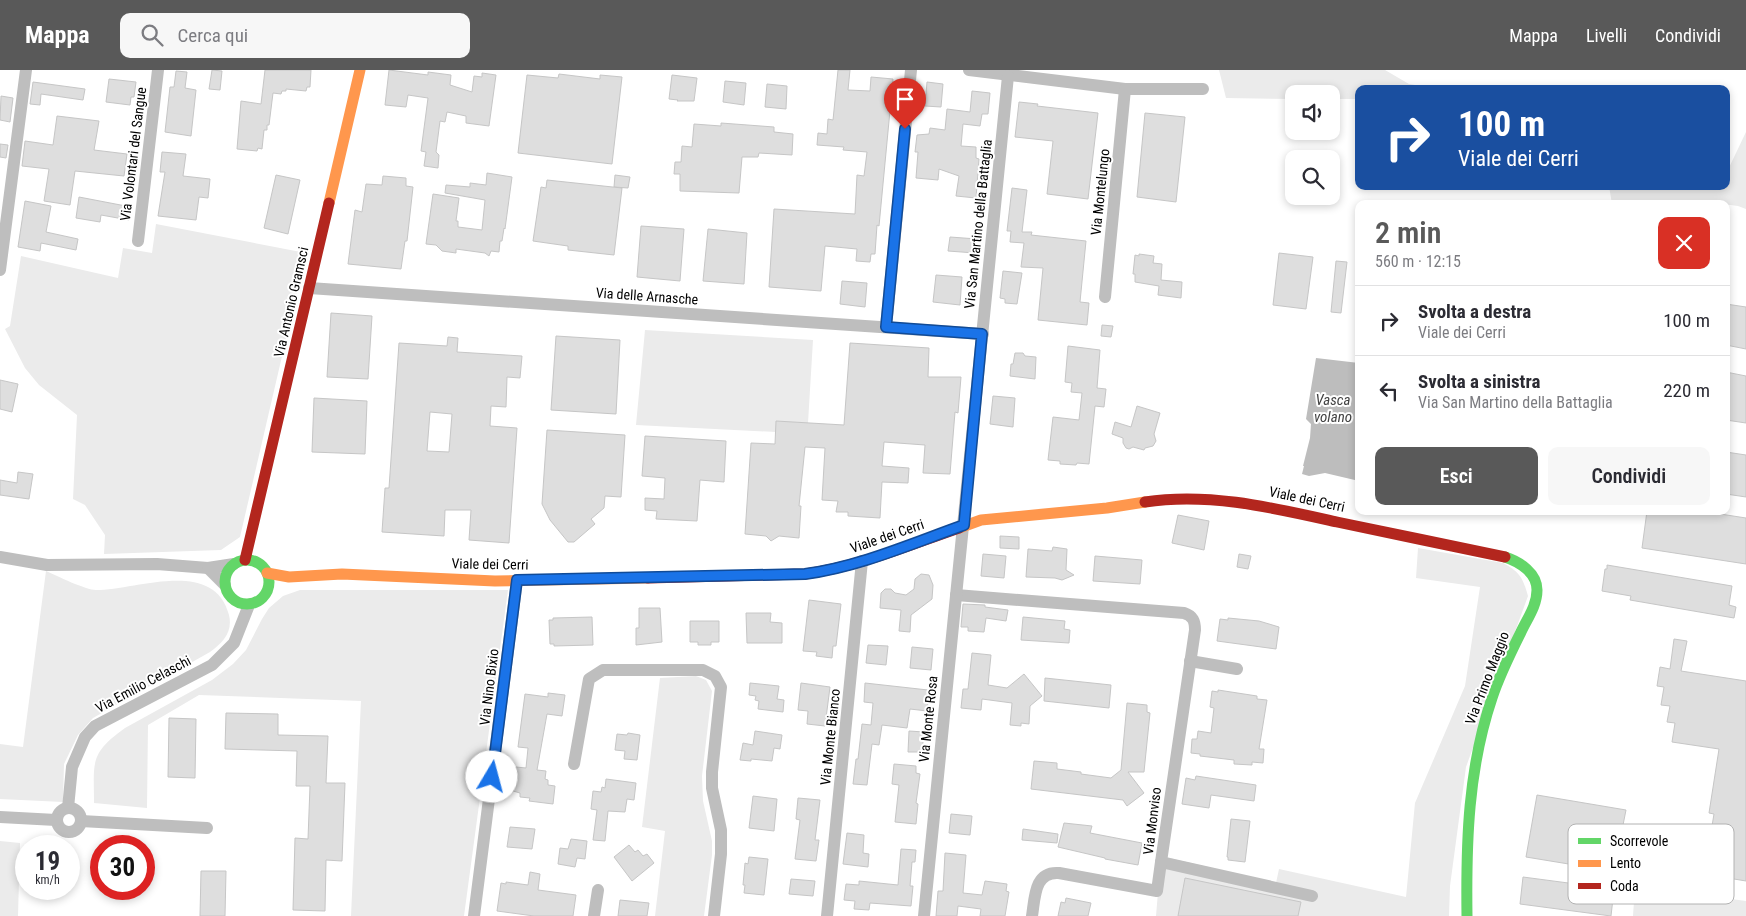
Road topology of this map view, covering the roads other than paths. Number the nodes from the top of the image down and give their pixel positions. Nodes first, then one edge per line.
1 (26, 70) edge
2 (158, 70) edge
3 (360, 70) edge
4 (911, 70) edge
5 (969, 70) edge
6 (1008, 76) junction
7 (1125, 89) junction
8 (1203, 89) dead end
9 (138, 240) dead end
10 (0, 270) edge
11 (309, 288) junction
12 (1105, 297) dead end
13 (886, 327) junction
14 (982, 334) junction
15 (964, 525) junction
16 (0, 557) edge
17 (1508, 558) joint
18 (862, 561) junction
19 (245, 562) junction
20 (208, 568) junction
21 (267, 573) junction
22 (288, 577) junction
23 (517, 580) junction
24 (225, 585) junction
25 (268, 591) junction
26 (956, 595) junction
27 (244, 604) junction
28 (1190, 661) junction
29 (1237, 669) dead end
30 (574, 764) dead end
31 (68, 808) junction
32 (0, 817) edge
33 (56, 820) junction
34 (81, 821) junction
35 (207, 828) dead end
36 (1160, 862) junction
37 (598, 890) dead end
38 (1312, 896) dead end
39 (474, 916) edge
40 (594, 916) edge
41 (714, 916) edge
42 (827, 916) edge
43 (924, 916) edge
44 (1032, 916) edge
45 (1467, 916) edge

1 - 10 street
2 - 9 street, Via Volontari del Sangue
3 - 11 street, Via Antonio Gramsci
4 - 13 street
5 - 6 street
6 - 7 street
6 - 14 street, Via San Martino della Battaglia
7 - 8 street
7 - 12 street, Via Montelungo
11 - 13 street, Via delle Arnasche
11 - 19 street, Via Antonio Gramsci
13 - 14 street, Via delle Arnasche
14 - 15 street, Via San Martino della Battaglia
15 - 17 street, Viale dei Cerri
15 - 18 street, Viale dei Cerri
15 - 26 street, Via Monte Rosa
16 - 20 street
17 - 45 street, Via Primo Maggio
18 - 23 street, Viale dei Cerri
18 - 42 street, Via Monte Bianco
19 - 20 street
19 - 21 street, Via Antonio Gramsci
19 - 24 street
20 - 24 street
21 - 22 street, Viale dei Cerri
21 - 25 street
22 - 23 street, Viale dei Cerri
22 - 25 street
23 - 39 street, Via Nino Bixio
24 - 27 street
25 - 27 street
26 - 28 street, Via Monviso
26 - 43 street, Via Monte Rosa
27 - 31 street, Via Emilio Celaschi
28 - 29 street
28 - 36 street, Via Monviso
30 - 41 street
31 - 33 street
31 - 34 street
32 - 33 street
33 - 34 street
34 - 35 street
36 - 38 street, Via Monviso
36 - 44 street
37 - 40 street

